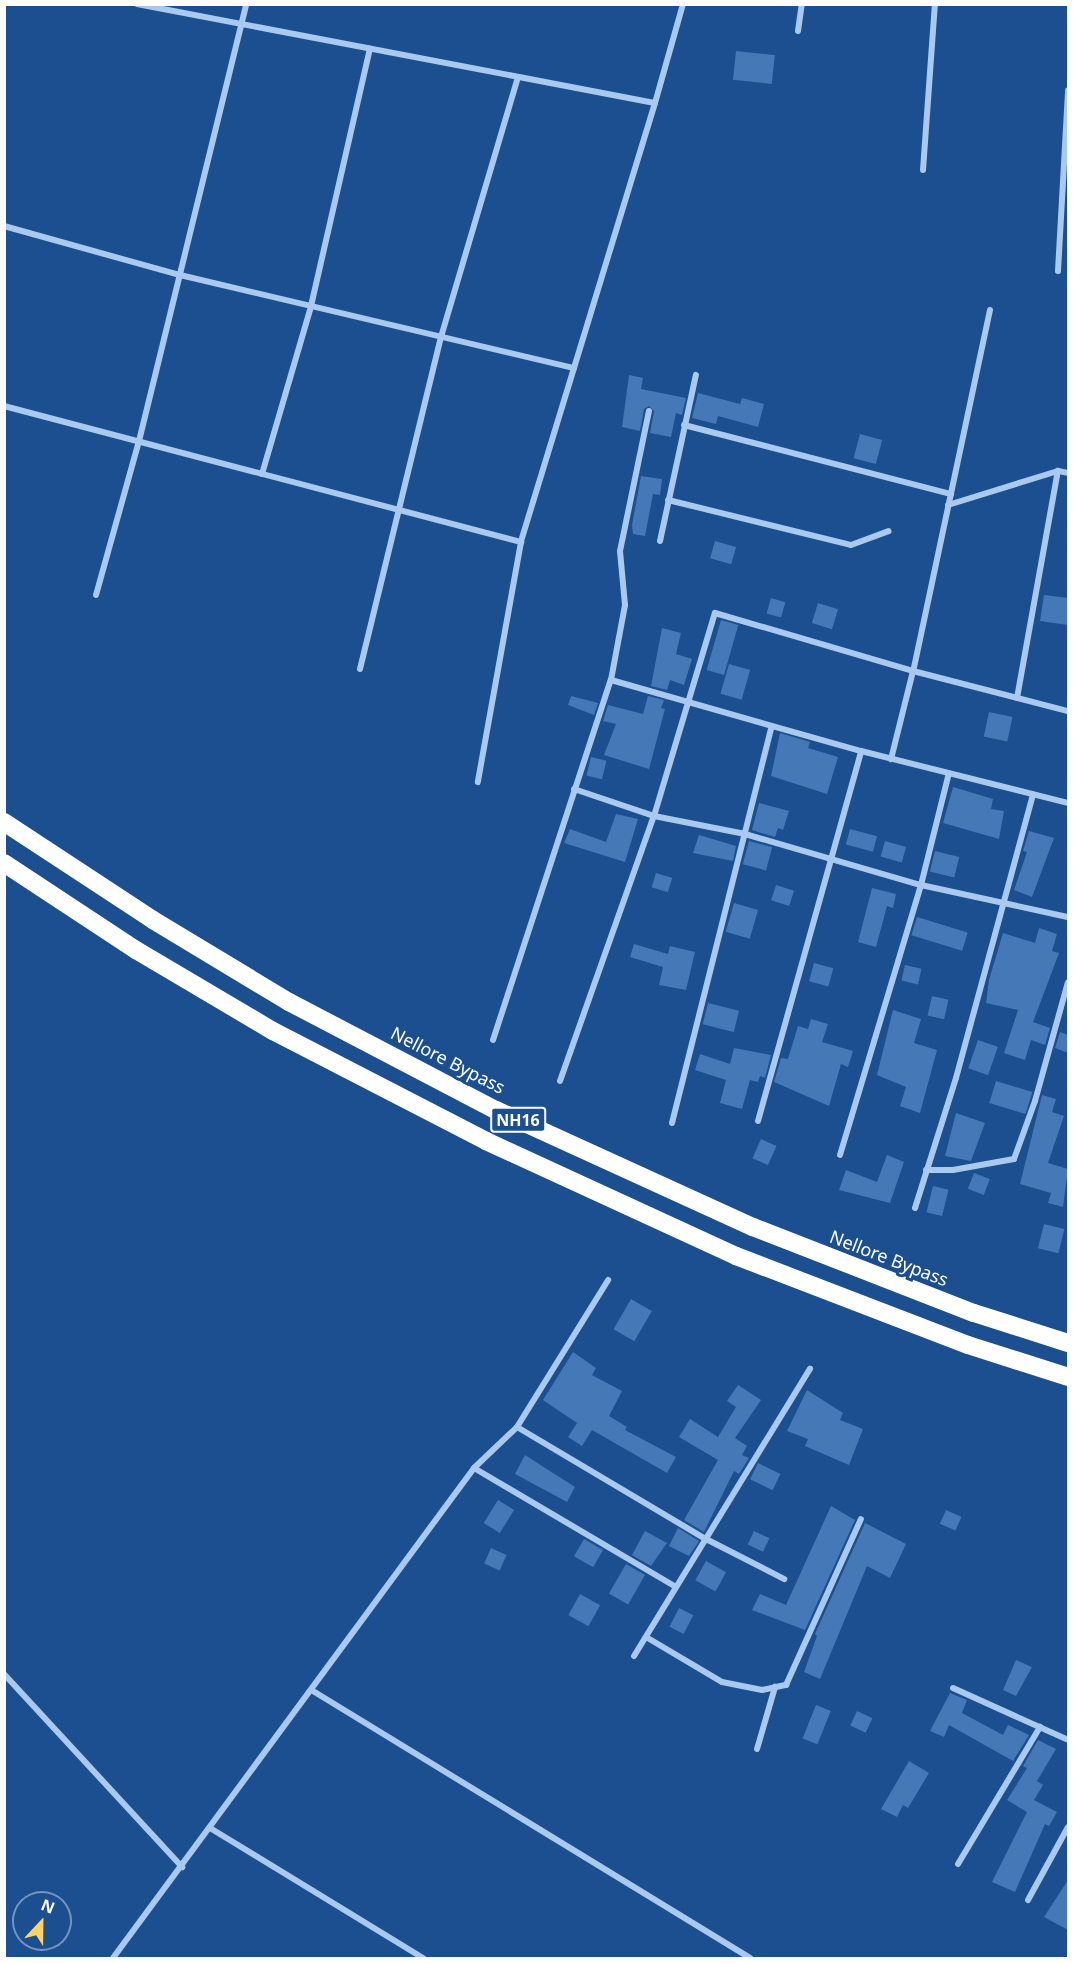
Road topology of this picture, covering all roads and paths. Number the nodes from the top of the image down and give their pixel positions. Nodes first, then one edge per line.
1 (137, 4) edge
2 (246, 4) edge
3 (683, 4) edge
4 (802, 4) edge
5 (934, 4) edge
6 (242, 24) junction
7 (798, 31) dead end
8 (370, 49) junction
9 (518, 77) junction
10 (1068, 90) edge
11 (655, 103) junction
12 (923, 170) dead end
13 (4, 226) edge
14 (1058, 271) dead end
15 (180, 275) junction
16 (311, 306) junction
17 (990, 310) dead end
18 (441, 337) junction
19 (574, 368) junction
20 (696, 375) dead end
21 (4, 406) edge
22 (649, 411) dead end
23 (684, 425) junction
24 (139, 441) junction
25 (1058, 471) junction
26 (1068, 473) edge
27 (262, 474) junction
28 (951, 494) junction
29 (668, 500) junction
30 (948, 505) junction
31 (396, 509) junction
32 (889, 531) dead end
33 (660, 541) dead end
34 (521, 542) junction
35 (96, 595) dead end
36 (360, 669) dead end
37 (913, 671) junction
38 (612, 680) junction
39 (1017, 698) junction
40 (689, 705) junction
41 (1068, 711) edge
42 (772, 726) junction
43 (861, 751) junction
44 (891, 759) junction
45 (949, 773) junction
46 (478, 782) dead end
47 (574, 789) junction
48 (1033, 794) junction
49 (1068, 803) edge
50 (654, 816) junction
51 (4, 822) edge
52 (745, 834) junction
53 (832, 859) junction
54 (4, 863) edge
55 (921, 885) junction
56 (1004, 902) junction
57 (1068, 917) edge
58 (1068, 982) edge
59 (493, 1040) dead end
60 (560, 1081) dead end
61 (758, 1120) dead end
62 (672, 1123) dead end
63 (840, 1155) dead end
64 (926, 1170) junction
65 (915, 1208) dead end
66 (608, 1280) dead end
67 (1068, 1343) edge
68 (810, 1369) dead end
69 (1068, 1377) edge
70 (517, 1427) junction
71 (474, 1468) junction
72 (861, 1519) dead end
73 (706, 1539) junction
74 (784, 1579) dead end
75 (676, 1587) junction
76 (646, 1636) junction
77 (634, 1656) dead end
78 (4, 1674) edge
79 (776, 1687) junction
80 (953, 1688) dead end
81 (313, 1690) junction
82 (1040, 1727) junction
83 (1068, 1740) edge
84 (757, 1749) dead end
85 (1068, 1827) edge
86 (210, 1828) junction
87 (958, 1864) dead end
88 (182, 1867) junction
89 (1028, 1900) dead end
90 (113, 1959) edge
91 (423, 1959) edge
92 (750, 1959) edge

1 - 6 street
2 - 6 street
3 - 11 street
4 - 7 street
5 - 12 street
6 - 8 street
6 - 15 street
8 - 9 street
8 - 16 street
9 - 11 street
9 - 18 street
10 - 14 street
11 - 19 street
13 - 15 street
15 - 16 street
15 - 24 street
16 - 18 street
16 - 27 street
17 - 28 street
18 - 19 street
18 - 31 street
19 - 34 street
20 - 23 street
21 - 24 street
22 - 38 street
23 - 28 street
23 - 29 street
24 - 27 street
24 - 35 street
25 - 26 street
25 - 30 street
25 - 39 street
27 - 31 street
28 - 30 street
29 - 32 street
29 - 33 street
30 - 37 street
31 - 34 street
31 - 36 street
34 - 46 street
37 - 39 street
37 - 40 street
37 - 44 street
38 - 40 street
38 - 47 street
39 - 41 street
40 - 42 street
40 - 50 street
42 - 43 street
42 - 52 street
43 - 44 street
43 - 53 street
44 - 45 street
45 - 48 street
45 - 55 street
47 - 50 street
47 - 59 street
48 - 49 street
48 - 56 street
50 - 52 street
50 - 60 street
51 - 67 highway, Nellore Bypass / NH16
52 - 53 street
52 - 62 street
53 - 55 street
53 - 61 street
54 - 69 highway, NH16
55 - 56 street
55 - 63 street
56 - 57 street
56 - 64 street
58 - 64 street
64 - 65 street
66 - 70 street
68 - 73 street
70 - 71 street
70 - 73 street
71 - 75 street
71 - 81 street
72 - 79 street
73 - 74 street
73 - 75 street
75 - 76 street
76 - 77 street
76 - 79 street
78 - 88 street
79 - 84 street
80 - 82 street
81 - 86 street
81 - 92 street
82 - 83 street
82 - 87 street
85 - 89 street
86 - 88 street
86 - 91 street
88 - 90 street

